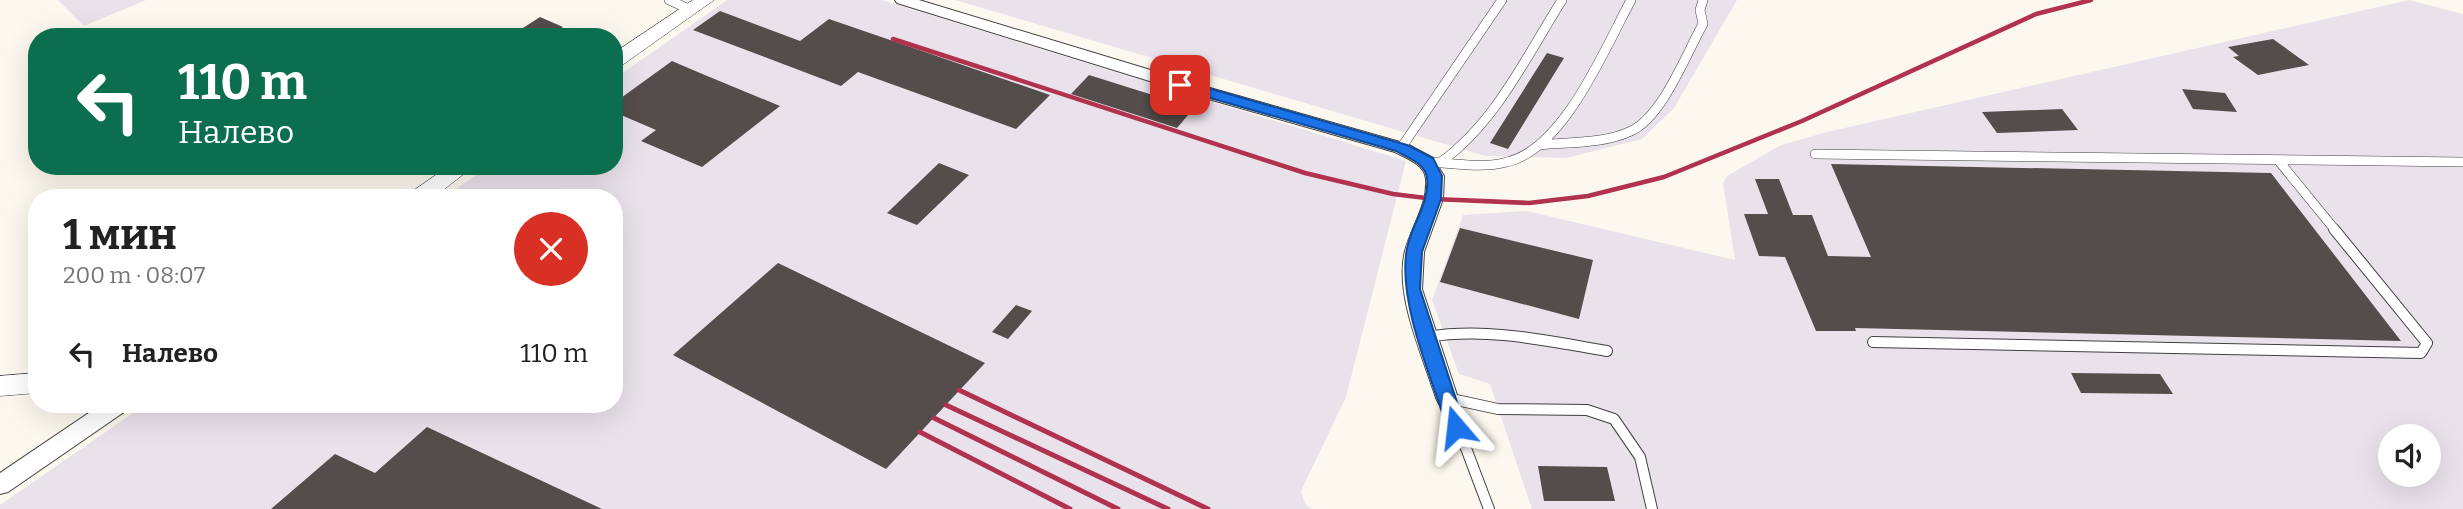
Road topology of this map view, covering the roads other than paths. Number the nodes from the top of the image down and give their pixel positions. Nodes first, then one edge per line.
1 (669, 0) edge
2 (903, 0) edge
3 (1503, 0) edge
4 (1562, 0) edge
5 (1631, 0) edge
6 (1703, 0) edge
7 (698, 5) edge
8 (623, 56) edge
9 (1540, 145) junction
10 (1401, 148) junction
11 (1815, 154) dead end
12 (2278, 160) junction
13 (1434, 162) junction
14 (2463, 162) edge
15 (451, 175) edge
16 (431, 189) edge
17 (1427, 337) junction
18 (1873, 342) dead end
19 (1607, 351) dead end
20 (28, 385) edge
21 (3, 389) edge
22 (1447, 398) junction
23 (107, 413) edge
24 (0, 485) edge
25 (1489, 509) edge
26 (1652, 509) edge

1 - 7 lane
2 - 10 street
3 - 10 lane
4 - 13 lane
5 - 9 lane
6 - 9 lane
7 - 8 street
9 - 13 lane
10 - 13 street
11 - 12 lane
12 - 14 lane
12 - 18 lane
13 - 17 street
15 - 16 street
17 - 19 lane
17 - 22 street
20 - 21 street
22 - 25 lane
22 - 26 lane
23 - 24 street

